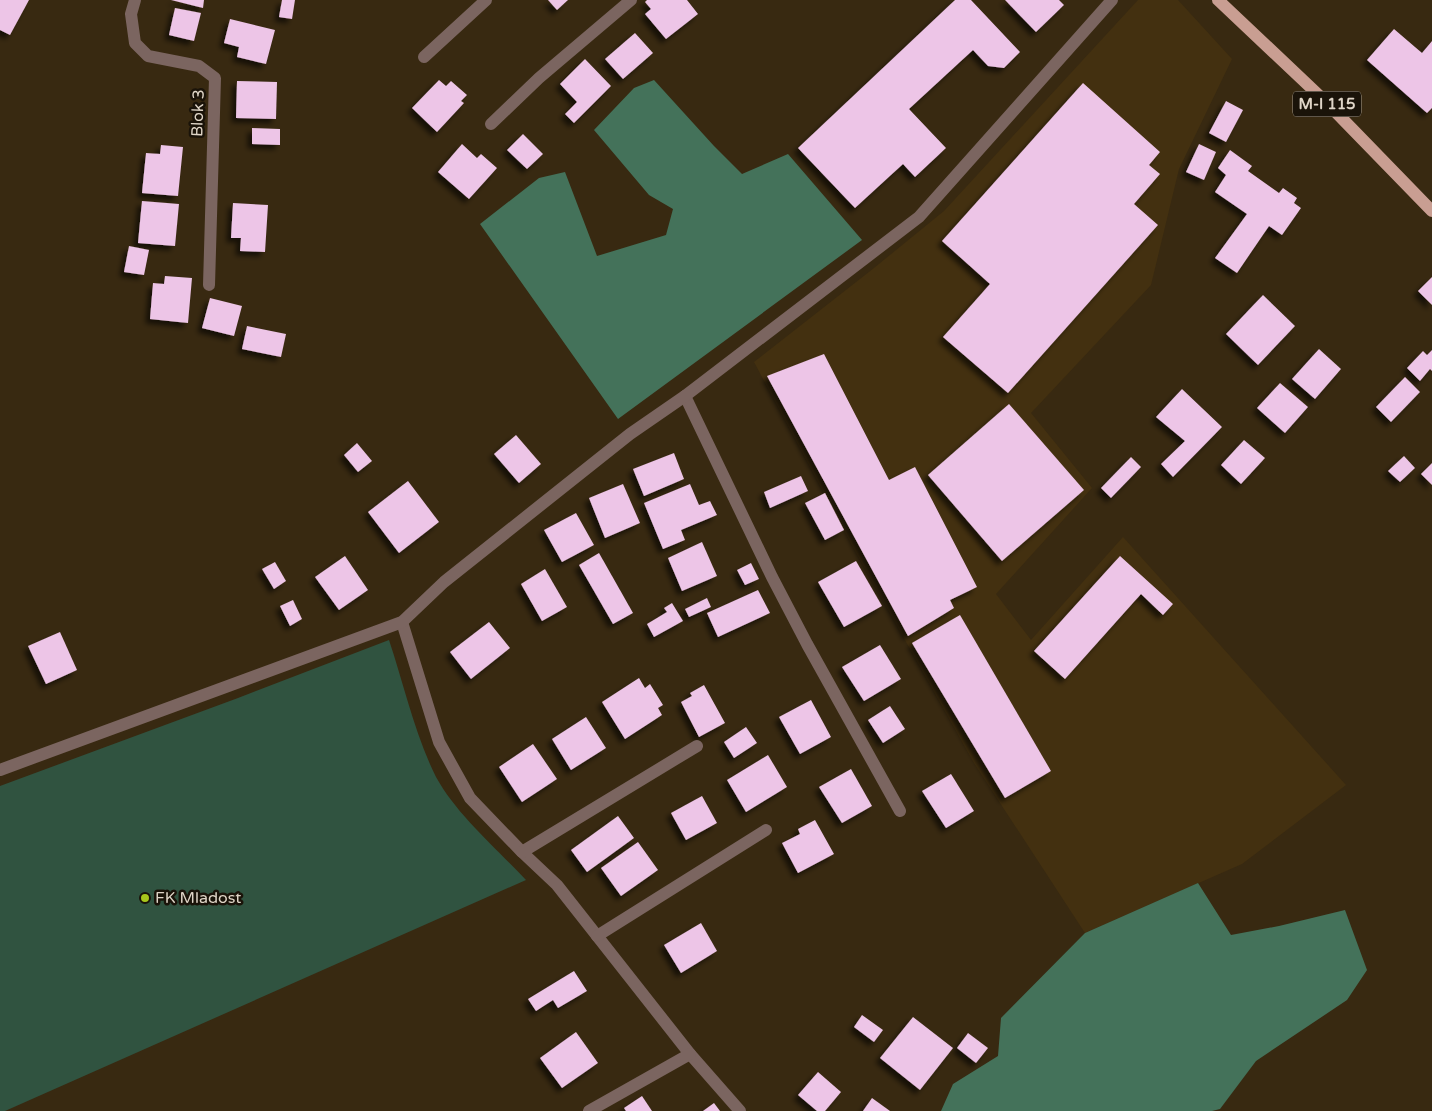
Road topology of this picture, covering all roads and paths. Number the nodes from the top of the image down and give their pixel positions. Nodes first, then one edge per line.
1 (135, 0) edge
2 (486, 0) edge
3 (632, 0) edge
4 (1112, 0) edge
5 (1218, 0) edge
6 (424, 57) dead end
7 (491, 124) dead end
8 (1432, 211) edge
9 (209, 284) dead end
10 (685, 396) junction
11 (402, 622) junction
12 (697, 746) dead end
13 (0, 770) edge
14 (900, 810) dead end
15 (766, 830) dead end
16 (522, 852) junction
17 (597, 936) junction
18 (690, 1054) junction
19 (589, 1111) edge
20 (740, 1111) edge

1 - 9 street, Blok 3
2 - 6 street
3 - 7 street
4 - 10 street
5 - 8 main road, M-I 115
10 - 11 street
10 - 14 street
11 - 13 street
11 - 16 street
12 - 16 street
15 - 17 street
16 - 17 street
17 - 18 street
18 - 19 street
18 - 20 street

